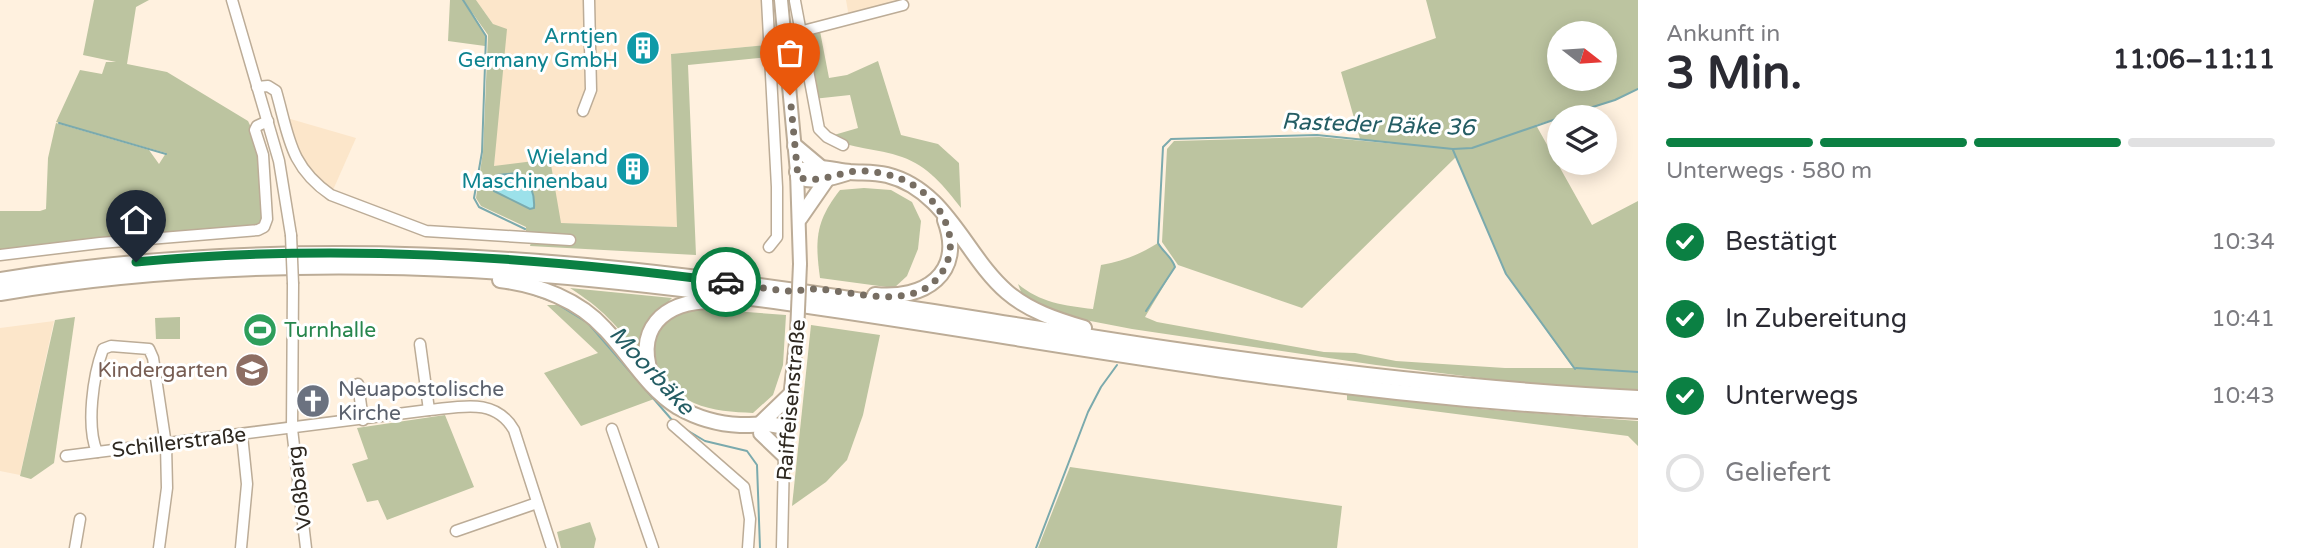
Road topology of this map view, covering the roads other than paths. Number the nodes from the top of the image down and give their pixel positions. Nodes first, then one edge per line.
1 (232, 0) edge
2 (589, 0) edge
3 (767, 0) edge
4 (781, 0) edge
5 (795, 1) edge
6 (897, 4) edge
7 (799, 32) junction
8 (257, 87) junction
9 (583, 111) dead end
10 (268, 121) junction
11 (843, 145) dead end
12 (795, 146) junction
13 (823, 173) junction
14 (798, 174) junction
15 (940, 209) junction
16 (800, 218) junction
17 (570, 240) dead end
18 (769, 247) dead end
19 (0, 255) edge
20 (386, 267) junction
21 (0, 280) edge
22 (0, 293) edge
23 (789, 297) junction
24 (420, 344) dead end
25 (1169, 349) junction
26 (358, 384) dead end
27 (657, 390) junction
28 (790, 395) junction
29 (1638, 398) edge
30 (429, 410) junction
31 (1638, 411) edge
32 (363, 420) junction
33 (673, 425) dead end
34 (761, 428) junction
35 (292, 429) junction
36 (612, 429) dead end
37 (787, 430) junction
38 (242, 435) junction
39 (166, 445) junction
40 (97, 452) junction
41 (784, 455) junction
42 (66, 456) dead end
43 (537, 503) junction
44 (80, 519) dead end
45 (456, 531) dead end
46 (75, 548) edge
47 (159, 548) edge
48 (241, 548) edge
49 (306, 548) edge
50 (552, 548) edge
51 (653, 548) edge
52 (748, 548) edge
53 (782, 548) edge

1 - 8 street, Voßbarg
2 - 9 street
3 - 18 street
4 - 12 main road, Raiffeisenstraße
5 - 7 street
6 - 7 street
7 - 11 street
8 - 10 street, Voßbarg
8 - 17 street
10 - 19 street
10 - 35 street, Voßbarg, bridge
12 - 13 highway
12 - 14 main road, Raiffeisenstraße
13 - 14 highway
13 - 15 highway
13 - 16 highway
14 - 16 main road, Raiffeisenstraße
15 - 23 highway
15 - 25 highway
16 - 28 main road, Raiffeisenstraße, bridge
20 - 22 highway
20 - 23 highway
20 - 27 highway
21 - 23 highway
23 - 25 highway
23 - 27 highway
23 - 31 highway
24 - 30 street
25 - 29 highway
26 - 32 street
27 - 34 highway
28 - 34 highway
28 - 37 main road, Raiffeisenstraße
30 - 32 street, Schillerstraße
30 - 43 street, Schillerstraße
32 - 35 street, Schillerstraße
33 - 52 street
34 - 37 highway
34 - 41 highway
35 - 38 street, Schillerstraße
35 - 49 street, Voßbarg
36 - 51 street
37 - 41 main road, Raiffeisenstraße
38 - 39 street, Schillerstraße
38 - 48 street
39 - 40 street, Schillerstraße
39 - 40 street
39 - 47 street
40 - 42 street, Schillerstraße
41 - 53 street, Raiffeisenstraße
43 - 45 street
43 - 50 street, Schillerstraße
44 - 46 street

